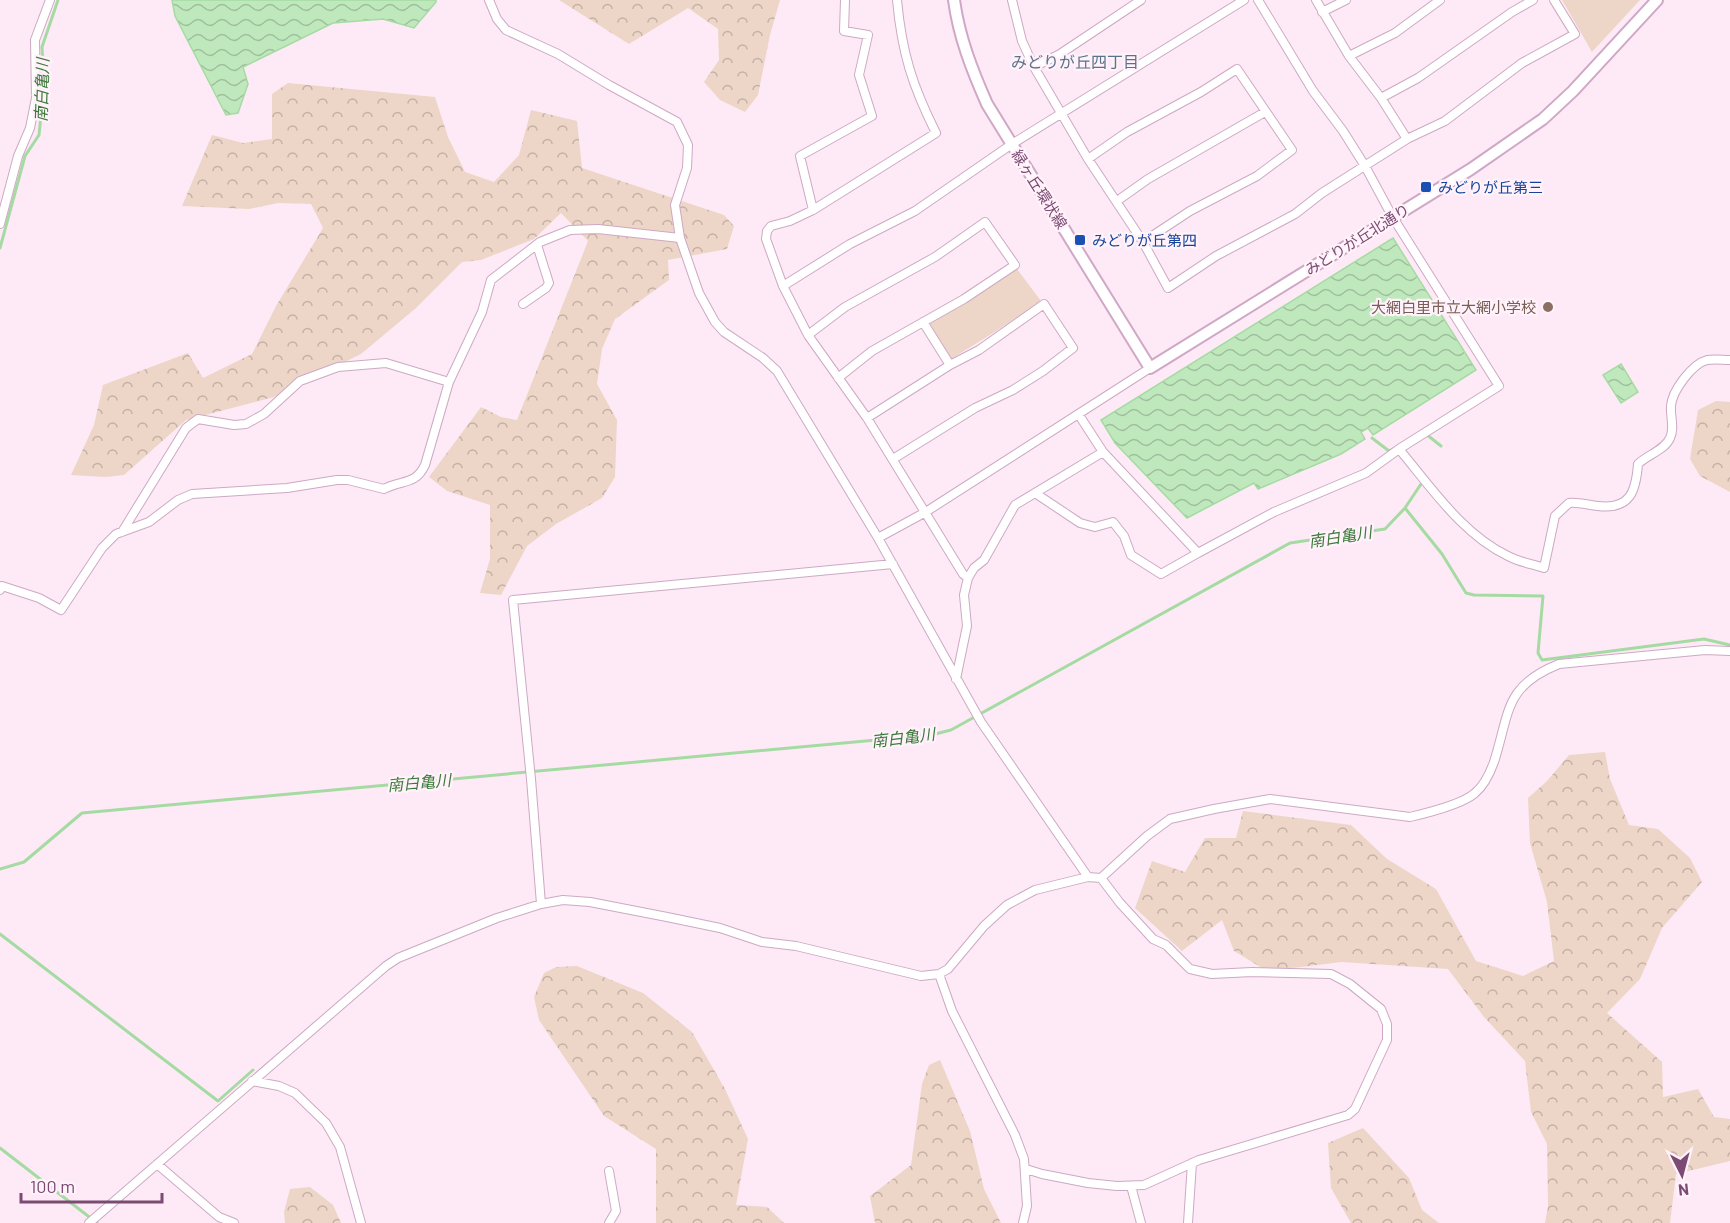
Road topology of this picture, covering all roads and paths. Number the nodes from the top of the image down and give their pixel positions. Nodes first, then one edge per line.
1 (50, 0) edge
2 (489, 0) edge
3 (845, 0) edge
4 (897, 0) edge
5 (954, 0) edge
6 (1012, 0) edge
7 (1141, 0) edge
8 (1244, 0) edge
9 (1258, 0) edge
10 (1316, 0) edge
11 (1346, 0) edge
12 (1440, 0) edge
13 (1533, 0) edge
14 (1554, 0) edge
15 (1657, 0) edge
16 (1322, 12) junction
17 (1349, 56) junction
18 (1034, 67) junction
19 (1381, 98) junction
20 (1265, 112) junction
21 (1061, 113) junction
22 (1407, 139) junction
23 (1012, 144) junction
24 (1088, 159) junction
25 (1365, 166) junction
26 (1118, 201) junction
27 (813, 210) junction
28 (1392, 216) junction
29 (0, 224) edge
30 (680, 238) junction
31 (1143, 242) junction
32 (537, 244) junction
33 (783, 286) junction
34 (523, 304) dead end
35 (923, 322) junction
36 (808, 334) junction
37 (1730, 360) edge
38 (950, 365) junction
39 (1150, 368) junction
40 (838, 378) junction
41 (449, 382) junction
42 (1079, 415) junction
43 (867, 418) junction
44 (1399, 449) junction
45 (1102, 452) junction
46 (893, 459) junction
47 (1035, 493) junction
48 (924, 513) junction
49 (122, 532) junction
50 (878, 538) junction
51 (1198, 553) junction
52 (893, 564) junction
53 (968, 578) junction
54 (0, 590) edge
55 (1730, 651) edge
56 (956, 679) junction
57 (1089, 877) junction
58 (1101, 878) junction
59 (541, 904) junction
60 (939, 974) junction
61 (252, 1081) junction
62 (1191, 1163) junction
63 (157, 1164) junction
64 (1026, 1169) junction
65 (609, 1171) dead end
66 (1131, 1186) junction
67 (89, 1223) edge
68 (234, 1223) edge
69 (361, 1223) edge
70 (609, 1223) edge
71 (1023, 1223) edge
72 (1141, 1223) edge
73 (1188, 1223) edge

1 - 29 street
2 - 30 street
3 - 27 street
4 - 27 street
5 - 23 street, 緑ヶ丘環状線
6 - 18 street
7 - 18 street
8 - 21 street
9 - 25 street
10 - 16 street
11 - 16 street
12 - 17 street
13 - 19 street
14 - 22 street
15 - 28 street, みどりが丘北通り
16 - 17 street
17 - 19 street
18 - 21 street
19 - 22 street
20 - 24 street
20 - 26 street
20 - 31 street
21 - 23 street
21 - 24 street
22 - 25 street
23 - 33 street
23 - 39 street, 緑ヶ丘環状線
24 - 26 street
25 - 28 street
25 - 31 street
26 - 31 street
27 - 33 street
28 - 39 street, みどりが丘北通り
28 - 44 street
30 - 32 street
30 - 50 street
32 - 34 street
32 - 41 street
33 - 36 street
35 - 36 street
35 - 38 street
35 - 40 street
36 - 40 street
37 - 44 street
38 - 43 street
38 - 46 street
39 - 42 street
40 - 43 street
41 - 49 street
41 - 49 street
42 - 45 street
42 - 48 street
43 - 46 street
44 - 51 street
45 - 47 street
45 - 51 street
46 - 48 street
47 - 51 street
47 - 53 street
48 - 50 street
48 - 53 street
49 - 54 street
50 - 52 street
52 - 56 street
52 - 59 street
53 - 56 street
55 - 58 street
56 - 57 street
57 - 58 street
57 - 60 street
58 - 62 street
59 - 60 street
59 - 61 street
60 - 64 street
61 - 63 street
61 - 69 street
62 - 66 street
62 - 73 street
63 - 67 street
63 - 68 street
64 - 66 street
64 - 71 street
65 - 70 street
66 - 72 street

